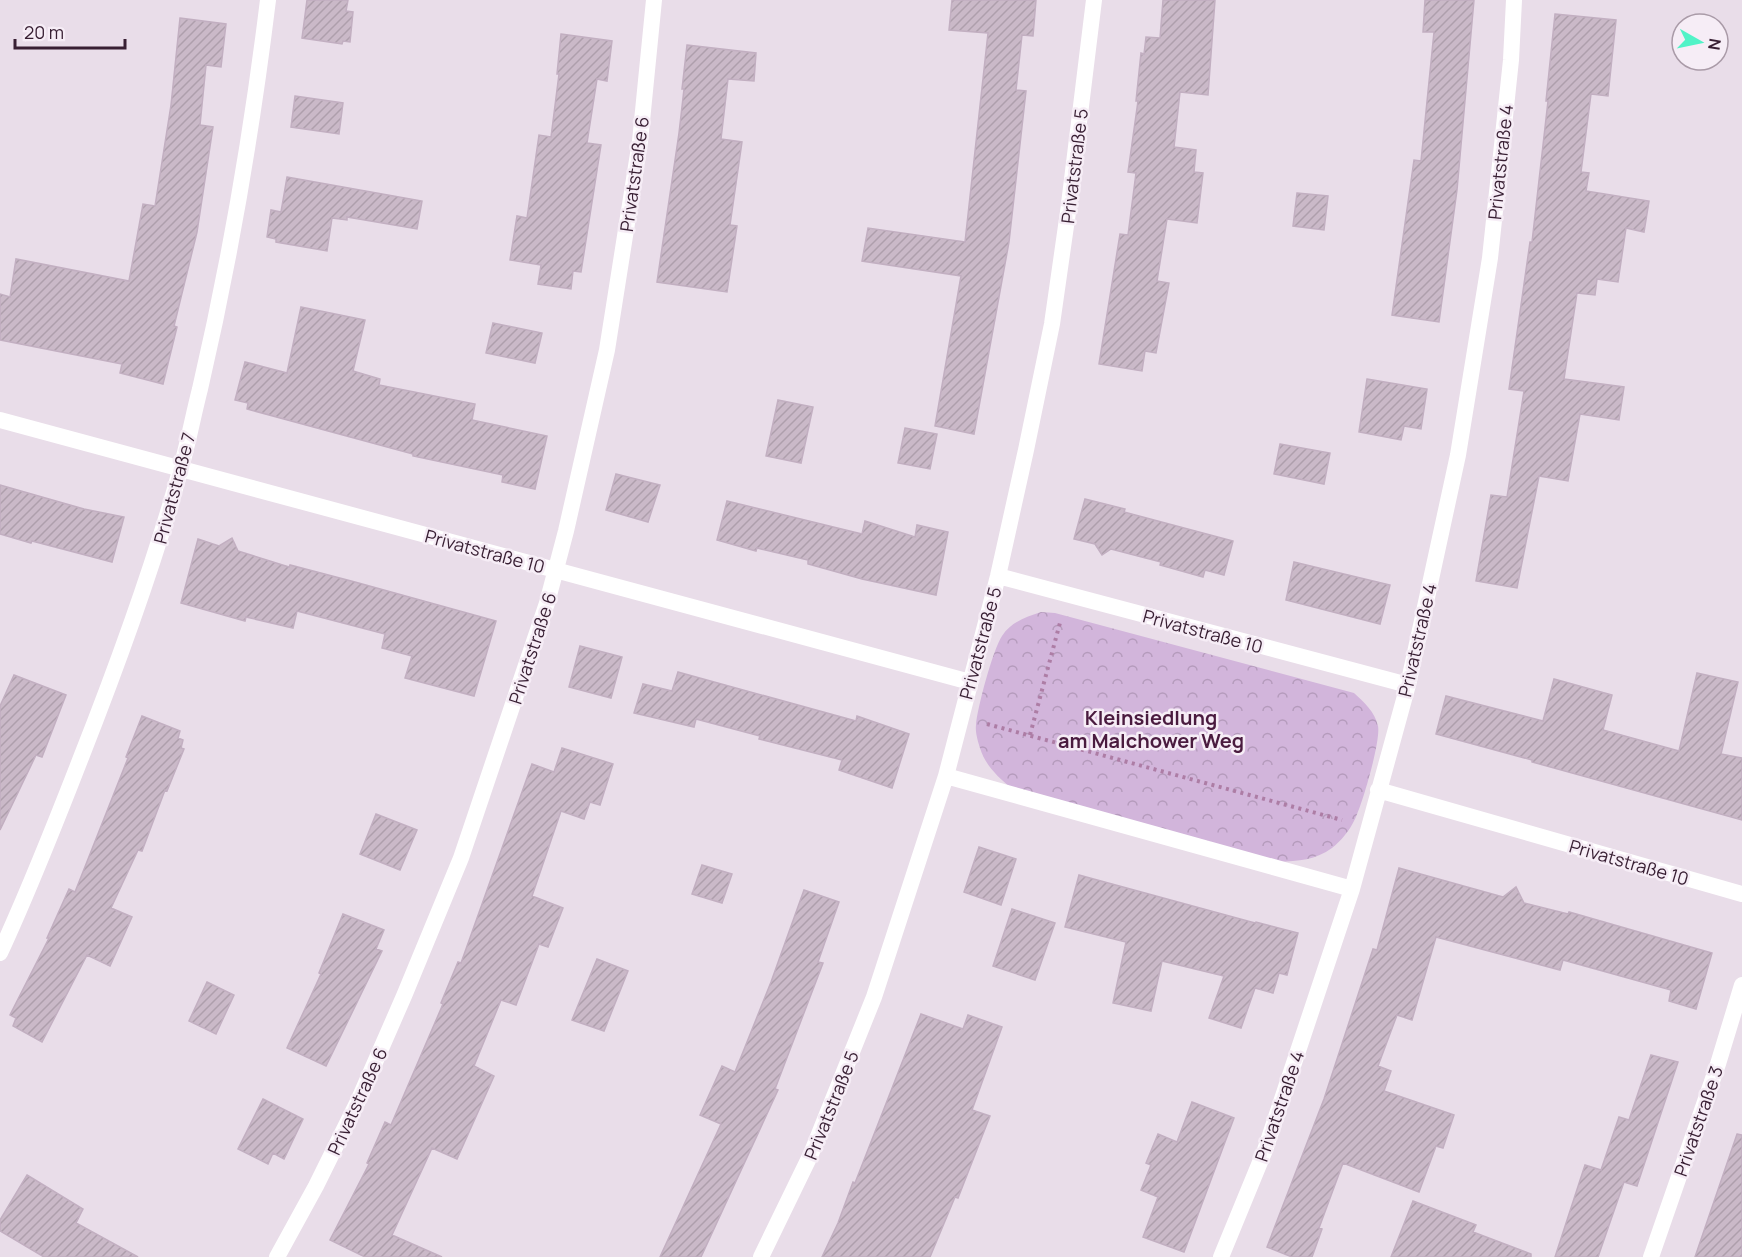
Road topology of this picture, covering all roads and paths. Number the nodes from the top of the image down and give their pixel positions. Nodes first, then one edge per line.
1 (268, 0) edge
2 (654, 0) edge
3 (1094, 0) edge
4 (1514, 0) edge
5 (0, 420) edge
6 (181, 469) junction
7 (556, 570) junction
8 (998, 576) junction
9 (1068, 596) junction
10 (970, 682) junction
11 (1408, 685) junction
12 (983, 723) dead end
13 (1030, 735) junction
14 (946, 776) junction
15 (1378, 790) junction
16 (1342, 820) dead end
17 (1353, 890) junction
18 (1742, 894) edge
19 (0, 953) edge
20 (1742, 985) edge
21 (277, 1257) edge
22 (761, 1257) edge
23 (1221, 1257) edge
24 (1651, 1257) edge

1 - 6 street, Privatstraße 7
2 - 7 street, Privatstraße 6
3 - 8 street, Privatstraße 5
4 - 11 street, Privatstraße 4
5 - 6 street, Privatstraße 10
6 - 7 street, Privatstraße 10
6 - 19 street, Privatstraße 7
7 - 10 street, Privatstraße 10
7 - 21 street, Privatstraße 6
8 - 9 street, Privatstraße 10
8 - 10 street, Privatstraße 5
9 - 11 street, Privatstraße 10
9 - 13 path
10 - 14 street, Privatstraße 5
11 - 15 street, Privatstraße 4
12 - 13 path
13 - 16 path
14 - 17 street
14 - 22 street, Privatstraße 5
15 - 17 street, Privatstraße 4
15 - 18 street, Privatstraße 10
17 - 23 street, Privatstraße 4
20 - 24 street, Privatstraße 3

